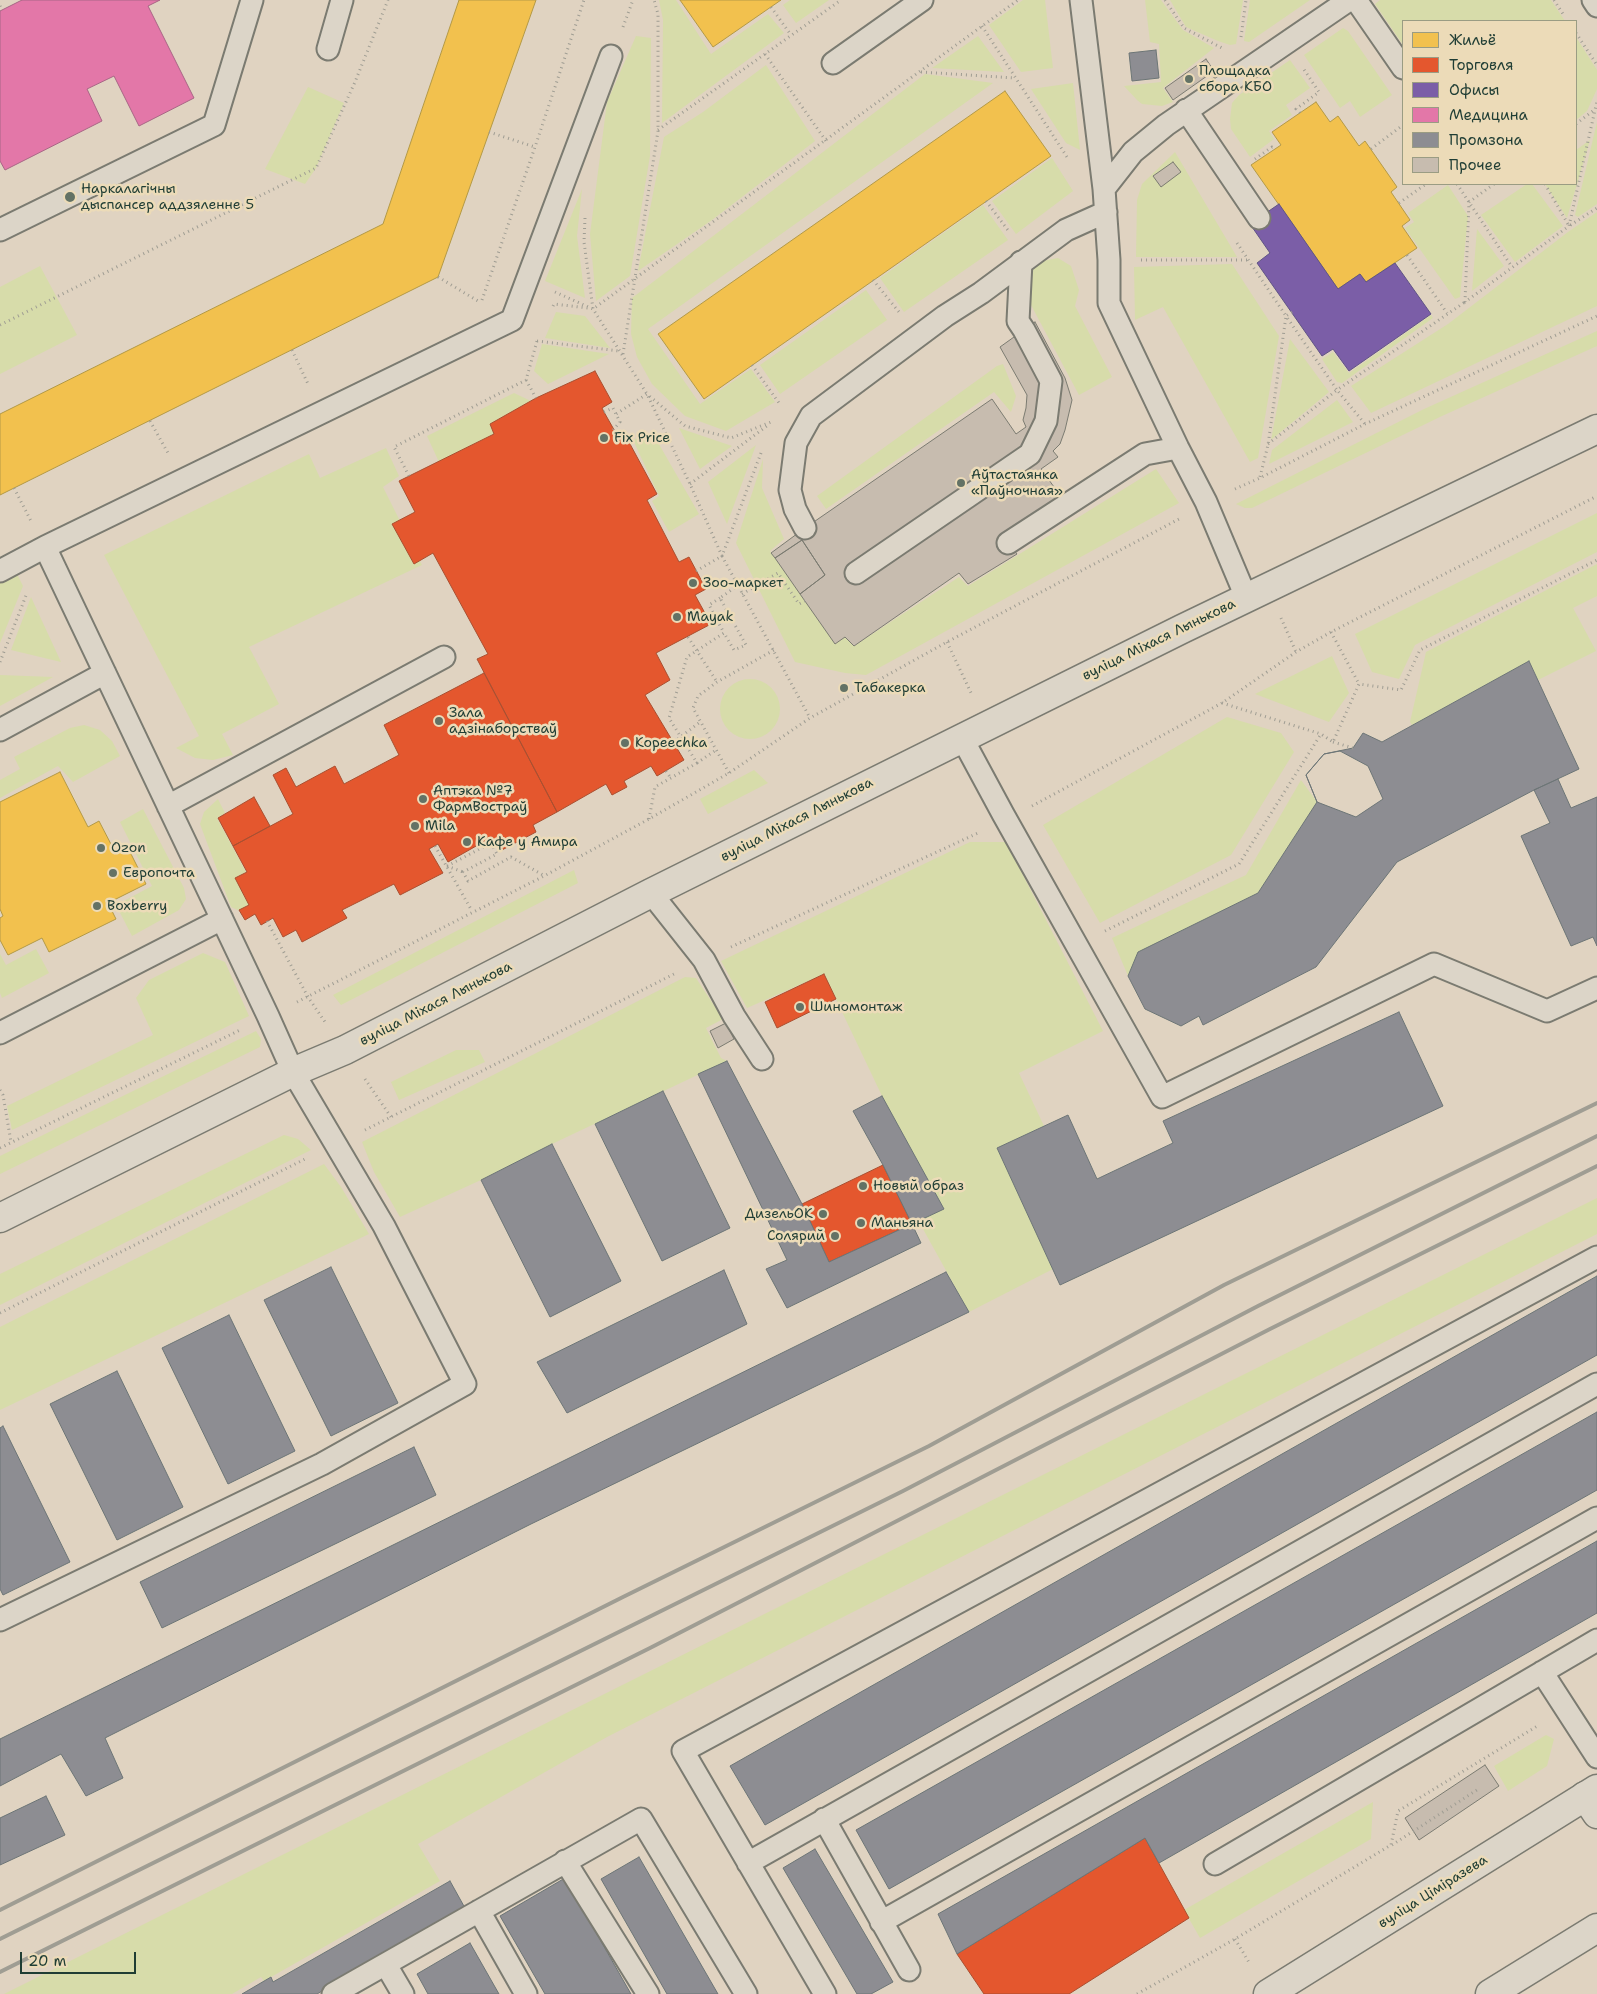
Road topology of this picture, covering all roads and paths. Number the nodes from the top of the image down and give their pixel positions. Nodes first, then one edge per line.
1 (252, 0) edge
2 (342, 0) edge
3 (388, 0) edge
4 (584, 0) edge
5 (654, 0) edge
6 (841, 0) edge
7 (922, 0) edge
8 (1018, 0) edge
9 (1081, 0) edge
10 (1165, 0) edge
11 (1246, 0) edge
12 (1349, 0) edge
13 (1356, 0) edge
14 (1554, 0) edge
15 (1593, 0) edge
16 (0, 6) edge
17 (771, 6) dead end
18 (1597, 6) edge
19 (2, 10) dead end
20 (1567, 20) edge
21 (982, 26) junction
22 (791, 35) junction
23 (1241, 35) dead end
24 (1577, 35) edge
25 (1224, 48) dead end
26 (328, 50) dead end
27 (765, 54) junction
28 (611, 56) dead end
29 (833, 63) dead end
30 (1300, 64) dead end
31 (1597, 65) edge
32 (1402, 67) edge
33 (920, 72) junction
34 (1015, 78) junction
35 (1597, 101) edge
36 (1186, 110) junction
37 (1594, 110) junction
38 (1300, 113) dead end
39 (1577, 123) edge
40 (1402, 126) edge
41 (658, 131) junction
42 (489, 132) dead end
43 (826, 141) junction
44 (535, 147) junction
45 (1274, 149) dead end
46 (1371, 149) dead end
47 (1250, 157) dead end
48 (1069, 160) dead end
49 (1425, 185) edge
50 (1458, 185) edge
51 (1493, 185) edge
52 (1546, 185) edge
53 (1104, 189) junction
54 (986, 201) dead end
55 (1469, 202) junction
56 (1399, 203) dead end
57 (1597, 208) edge
58 (1106, 212) junction
59 (1259, 218) dead end
60 (1569, 226) junction
61 (0, 230) edge
62 (1011, 235) dead end
63 (1234, 236) dead end
64 (1407, 255) dead end
65 (1109, 260) junction
66 (1248, 260) junction
67 (1021, 262) junction
68 (1512, 267) junction
69 (438, 277) dead end
70 (873, 280) dead end
71 (527, 281) junction
72 (633, 281) junction
73 (481, 302) junction
74 (1465, 302) junction
75 (472, 306) dead end
76 (593, 309) junction
77 (551, 311) dead end
78 (1292, 312) dead end
79 (1447, 313) junction
80 (1286, 316) junction
81 (1597, 316) edge
82 (904, 318) dead end
83 (0, 325) edge
84 (540, 334) dead end
85 (536, 342) junction
86 (292, 350) dead end
87 (620, 351) junction
88 (623, 355) junction
89 (752, 365) dead end
90 (526, 380) junction
91 (317, 382) dead end
92 (309, 386) junction
93 (300, 390) dead end
94 (1337, 390) junction
95 (647, 394) junction
96 (536, 398) dead end
97 (787, 398) dead end
98 (604, 412) dead end
99 (616, 414) junction
100 (150, 421) dead end
101 (773, 422) junction
102 (1365, 424) junction
103 (1597, 429) edge
104 (613, 430) dead end
105 (770, 431) dead end
106 (1268, 445) junction
107 (1178, 448) junction
108 (763, 449) dead end
109 (160, 459) dead end
110 (409, 476) dead end
111 (1260, 478) junction
112 (690, 484) junction
113 (1597, 496) edge
114 (1206, 502) junction
115 (40, 518) dead end
116 (24, 527) dead end
117 (805, 528) dead end
118 (1008, 543) dead end
119 (44, 547) junction
120 (722, 556) junction
121 (1597, 560) edge
122 (0, 571) edge
123 (696, 571) dead end
124 (856, 573) dead end
125 (737, 586) junction
126 (742, 594) junction
127 (1246, 597) junction
128 (720, 598) junction
129 (805, 601) dead end
130 (1331, 632) junction
131 (724, 633) junction
132 (688, 637) dead end
133 (947, 642) junction
134 (697, 650) junction
135 (774, 650) junction
136 (444, 657) dead end
137 (0, 662) edge
138 (105, 673) junction
139 (717, 682) junction
140 (1359, 684) junction
141 (1222, 703) junction
142 (810, 718) junction
143 (700, 722) junction
144 (986, 726) junction
145 (0, 730) edge
146 (1321, 734) junction
147 (680, 737) junction
148 (962, 738) junction
149 (674, 742) dead end
150 (1333, 742) junction
151 (1353, 748) dead end
152 (716, 750) junction
153 (697, 763) junction
154 (666, 771) dead end
155 (729, 773) junction
156 (670, 777) junction
157 (168, 806) junction
158 (649, 819) junction
159 (1006, 820) junction
160 (435, 846) dead end
161 (447, 866) junction
162 (463, 872) junction
163 (544, 876) junction
164 (651, 893) junction
165 (472, 911) junction
166 (222, 919) junction
167 (267, 921) dead end
168 (1077, 944) junction
169 (704, 960) junction
170 (1597, 988) edge
171 (308, 997) junction
172 (268, 1016) junction
173 (0, 1033) edge
174 (762, 1059) dead end
175 (293, 1072) junction
176 (0, 1090) edge
177 (11, 1142) junction
178 (0, 1148) edge
179 (0, 1218) edge
180 (1597, 1257) edge
181 (1597, 1384) edge
182 (1597, 1518) edge
183 (0, 1620) edge
184 (1597, 1640) edge
185 (1542, 1672) junction
186 (1565, 1709) junction
187 (1597, 1757) edge
188 (1480, 1788) dead end
189 (1593, 1800) edge
190 (824, 1819) junction
191 (1391, 1845) junction
192 (565, 1861) junction
193 (748, 1862) junction
194 (1215, 1864) dead end
195 (479, 1911) junction
196 (882, 1922) junction
197 (1597, 1928) edge
198 (386, 1964) junction
199 (909, 1970) dead end
200 (817, 1991) edge
201 (333, 1994) edge
202 (403, 1994) edge
203 (526, 1994) edge
204 (648, 1994) edge
205 (746, 1994) edge
206 (1137, 1994) edge
207 (1268, 1994) edge
208 (1490, 1994) edge

1 - 61 lane
2 - 26 lane
3 - 83 path
4 - 44 path
5 - 41 path
6 - 22 path
7 - 29 lane
8 - 21 path
9 - 53 lane
10 - 25 path
11 - 23 path
12 - 36 lane
13 - 32 lane
14 - 20 path
15 - 18 lane
16 - 19 path
17 - 22 path
21 - 33 path
21 - 34 path
22 - 27 path
24 - 31 path
27 - 41 path
27 - 43 path
28 - 71 lane
30 - 38 path
33 - 34 path
33 - 43 path
34 - 48 path
35 - 37 path
36 - 53 lane
36 - 59 lane
37 - 39 path
37 - 60 path
40 - 46 path
41 - 72 path
42 - 44 path
43 - 72 path
44 - 73 path
45 - 47 path
49 - 56 path
50 - 55 path
51 - 55 path
52 - 60 path
53 - 58 lane
54 - 62 path
55 - 68 path
55 - 74 path
57 - 60 path
58 - 65 lane
58 - 67 lane
60 - 68 path
63 - 66 path
64 - 79 path
65 - 66 path
65 - 107 lane
66 - 80 path
67 - 117 lane
67 - 124 lane
68 - 74 path
69 - 73 path
70 - 82 path
71 - 76 path
71 - 119 lane
72 - 76 path
72 - 88 path
73 - 75 path
74 - 79 path
76 - 77 path
76 - 87 path
78 - 80 path
79 - 94 path
80 - 94 path
80 - 106 path
81 - 102 path
84 - 85 path
85 - 87 path
85 - 90 path
86 - 92 path
87 - 88 path
88 - 95 path
89 - 97 path
90 - 96 path
90 - 110 path
91 - 92 path
92 - 93 path
94 - 102 path
94 - 106 path
95 - 99 path
95 - 101 path
95 - 112 path
98 - 99 path
99 - 104 path
100 - 109 path
101 - 105 path
101 - 112 path
102 - 111 path
103 - 127 street, вуліца Міхася Лынькова
106 - 111 path
107 - 114 lane
107 - 118 lane
108 - 120 path
111 - 114 path
112 - 120 path
113 - 130 path
114 - 127 lane
114 - 133 path
115 - 116 path
119 - 122 lane
119 - 137 path
119 - 138 lane
120 - 123 path
120 - 125 path
121 - 140 path
125 - 126 path
125 - 128 path
126 - 129 path
126 - 135 path
127 - 144 street, вуліца Міхася Лынькова
128 - 131 path
128 - 131 path
130 - 140 path
130 - 141 path
131 - 134 path
132 - 134 path
133 - 142 path
133 - 144 path
134 - 139 path
134 - 147 path
135 - 139 path
135 - 142 path
136 - 157 lane
138 - 145 lane
138 - 157 lane
139 - 143 path
140 - 150 path
141 - 146 path
141 - 159 path
142 - 155 path
143 - 147 path
143 - 152 path
144 - 148 street, вуліца Міхася Лынькова
146 - 150 path
146 - 168 path
147 - 149 path
147 - 153 path
148 - 159 lane
148 - 164 street, вуліца Міхася Лынькова
150 - 151 path
152 - 153 path
152 - 155 path
153 - 156 path
154 - 156 path
155 - 158 path
156 - 158 path
157 - 166 lane
158 - 163 path
159 - 168 lane
159 - 169 path
160 - 161 path
161 - 162 path
161 - 162 path
161 - 165 path
162 - 163 path
163 - 165 path
164 - 169 lane
164 - 175 street, вуліца Міхася Лынькова
165 - 171 path
166 - 172 lane
166 - 173 lane
167 - 171 path
168 - 170 lane
169 - 174 lane
171 - 172 path
172 - 175 lane
172 - 177 path
175 - 179 street, вуліца Міхася Лынькова
175 - 183 lane
176 - 177 path
177 - 178 path
180 - 193 lane
181 - 190 lane
182 - 196 lane
184 - 185 lane
185 - 186 lane
185 - 194 lane
186 - 187 lane
186 - 191 path
188 - 191 path
189 - 207 street, вуліца Ціміразева
190 - 193 lane
190 - 196 lane
191 - 206 path
192 - 195 lane
192 - 204 lane
192 - 205 lane
193 - 200 lane
195 - 198 lane
195 - 203 lane
196 - 199 lane
197 - 208 street
198 - 201 lane
198 - 202 lane

